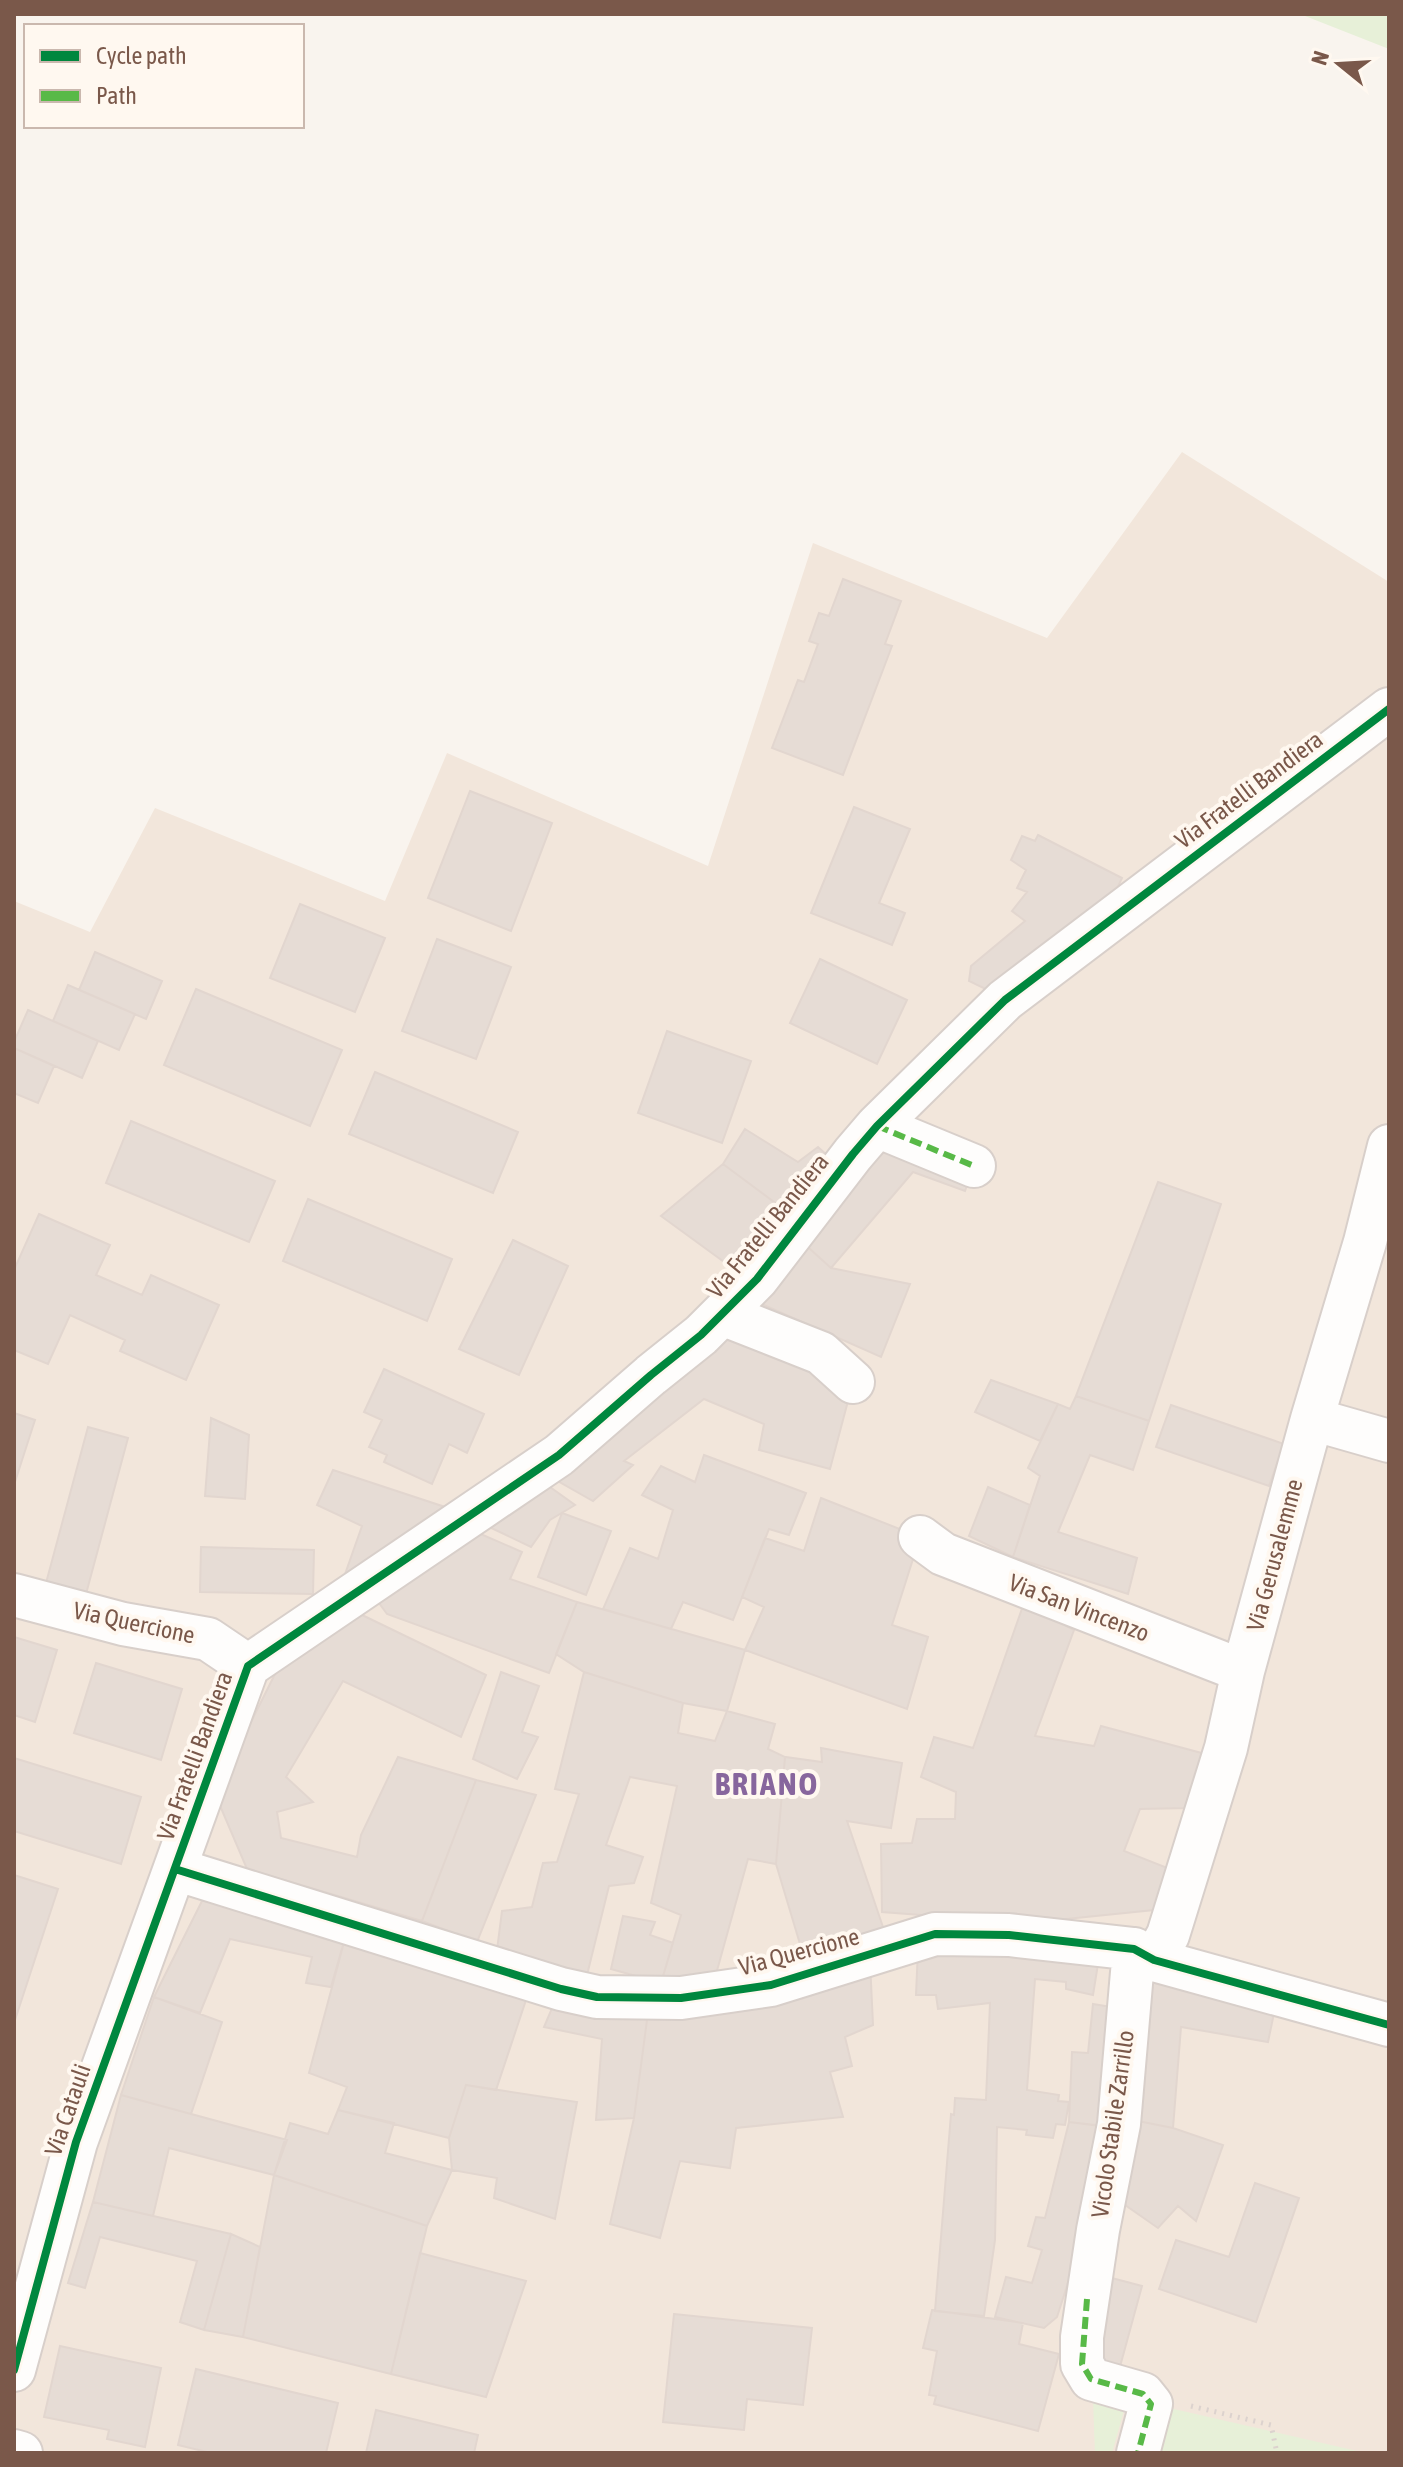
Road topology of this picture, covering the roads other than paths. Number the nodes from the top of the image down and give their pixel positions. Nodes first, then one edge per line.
1 (1389, 709) edge
2 (877, 1126) junction
3 (1389, 1146) edge
4 (974, 1166) dead end
5 (722, 1314) junction
6 (853, 1382) dead end
7 (1312, 1419) junction
8 (1389, 1441) edge
9 (920, 1537) dead end
10 (14, 1595) edge
11 (248, 1666) junction
12 (1243, 1671) junction
13 (175, 1869) junction
14 (1144, 1954) junction
15 (1389, 2025) edge
16 (14, 2370) edge
17 (14, 2451) edge
18 (21, 2453) edge
19 (1138, 2453) edge

1 - 2 street, Via Fratelli Bandiera
2 - 4 street
2 - 5 street, Via Fratelli Bandiera
3 - 7 street, Via Gerusalemme
5 - 6 street
5 - 11 street, Via Fratelli Bandiera
7 - 8 street
7 - 12 street, Via Gerusalemme
9 - 12 street, Via San Vincenzo
10 - 11 street, Via Quercione
11 - 13 street, Via Fratelli Bandiera
12 - 14 street, Via Gerusalemme
13 - 14 street, Via Quercione
13 - 16 street, Via Catauli
14 - 15 street, Via Quercione
14 - 19 street, Vicolo Stabile Zarrillo
17 - 18 street

